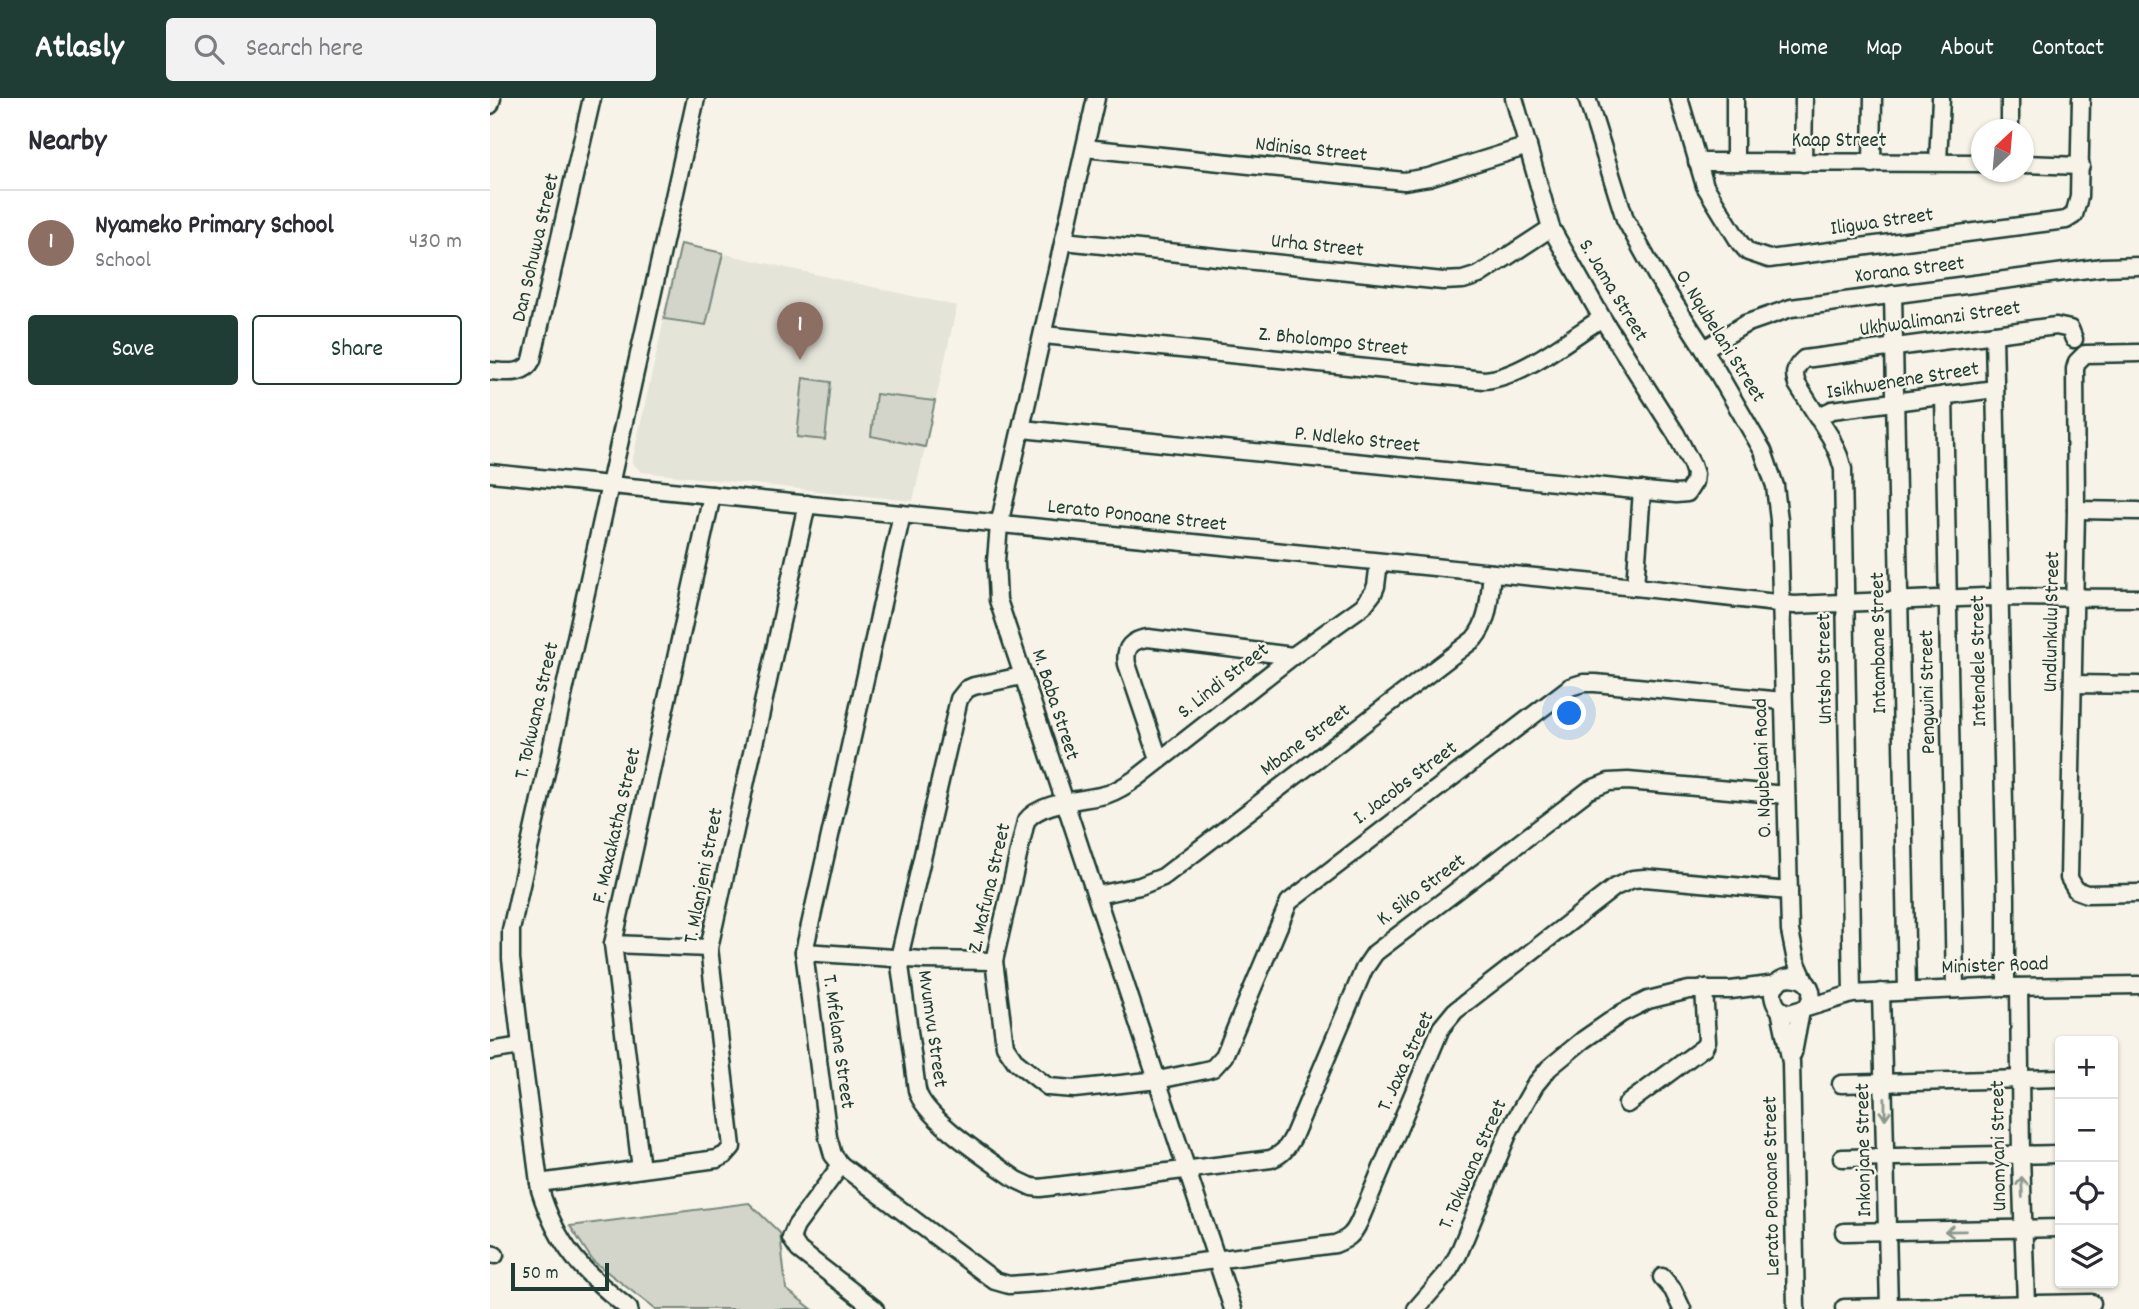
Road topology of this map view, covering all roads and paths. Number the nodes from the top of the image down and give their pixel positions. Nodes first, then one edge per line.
1 (492, 98) edge
2 (592, 98) edge
3 (696, 98) edge
4 (1096, 98) edge
5 (1514, 98) edge
6 (1587, 98) edge
7 (1679, 98) edge
8 (1735, 98) edge
9 (1804, 98) edge
10 (1873, 98) edge
11 (1941, 98) edge
12 (2010, 98) edge
13 (2081, 98) edge
14 (490, 105) edge
15 (2010, 119) edge
16 (1528, 146) junction
17 (1085, 148) junction
18 (1697, 162) junction
19 (1735, 162) junction
20 (1938, 162) junction
21 (1803, 163) junction
22 (1971, 163) edge
23 (1872, 164) junction
24 (2034, 164) edge
25 (2081, 166) junction
26 (1551, 228) junction
27 (1064, 241) junction
28 (2135, 266) edge
29 (1893, 294) junction
30 (1602, 318) junction
31 (1994, 334) junction
32 (1044, 335) junction
33 (2074, 339) dead end
34 (1894, 347) junction
35 (1704, 349) junction
36 (2139, 353) edge
37 (1804, 359) joint
38 (490, 371) edge
39 (1995, 389) junction
40 (1944, 395) junction
41 (1896, 402) junction
42 (1817, 417) junction
43 (1022, 429) junction
44 (490, 473) edge
45 (610, 485) junction
46 (1642, 490) junction
47 (1687, 493) joint
48 (712, 495) junction
49 (807, 505) junction
50 (2076, 510) junction
51 (2139, 511) edge
52 (902, 514) junction
53 (999, 525) junction
54 (1378, 562) junction
55 (1492, 573) junction
56 (1635, 587) junction
57 (2000, 597) junction
58 (1948, 598) junction
59 (2073, 598) junction
60 (2139, 598) edge
61 (1899, 600) junction
62 (1845, 602) junction
63 (1780, 604) junction
64 (1293, 656) junction
65 (1022, 676) junction
66 (2073, 684) junction
67 (2139, 685) edge
68 (1783, 701) junction
69 (1159, 759) junction
70 (1786, 795) junction
71 (1065, 803) junction
72 (1789, 891) junction
73 (2139, 893) edge
74 (1097, 895) junction
75 (1790, 932) junction
76 (613, 944) junction
77 (709, 948) junction
78 (804, 952) junction
79 (899, 958) junction
80 (994, 961) junction
81 (1778, 982) junction
82 (1805, 982) junction
83 (2139, 985) edge
84 (2012, 987) junction
85 (1704, 988) junction
86 (1955, 989) junction
87 (1731, 990) junction
88 (1907, 991) junction
89 (1881, 992) junction
90 (1852, 994) junction
91 (1777, 1006) junction
92 (1803, 1010) junction
93 (521, 1046) junction
94 (490, 1051) edge
95 (1791, 1062) junction
96 (2055, 1078) edge
97 (2019, 1079) junction
98 (1158, 1080) junction
99 (1885, 1082) junction
100 (1841, 1084) dead end
101 (1628, 1104) dead end
102 (2021, 1154) junction
103 (2055, 1154) edge
104 (1842, 1158) dead end
105 (1886, 1158) junction
106 (841, 1165) junction
107 (641, 1169) junction
108 (1188, 1170) junction
109 (539, 1183) junction
110 (2055, 1228) edge
111 (2023, 1229) junction
112 (1844, 1232) dead end
113 (1887, 1233) junction
114 (1217, 1260) junction
115 (1662, 1277) dead end
116 (2092, 1303) dead end
117 (2026, 1304) junction
118 (1889, 1307) edge
119 (1844, 1308) edge
120 (629, 1309) edge
121 (875, 1309) edge
122 (1233, 1309) edge
123 (1416, 1309) edge
124 (1682, 1309) edge
125 (1796, 1309) edge

1 - 14 street
2 - 38 street, Dan Sohuwa Street
3 - 45 street, T. Tokwana Street
4 - 17 street, M. Baba Street
5 - 16 street, S. Jama Street
6 - 35 street, O. Nqubelani Street
7 - 18 street, Iligwa Street
8 - 19 street
9 - 21 street
10 - 23 street
11 - 20 street
12 - 15 street
13 - 25 street, Iligwa Street
16 - 17 street, Ndinisa Street
16 - 26 street, S. Jama Street
17 - 27 street, M. Baba Street
18 - 19 street, Kaap Street
18 - 25 street, Iligwa Street
19 - 21 street, Kaap Street
20 - 22 street, Kaap Street
20 - 23 street, Kaap Street
21 - 23 street, Kaap Street
24 - 25 street
26 - 27 street, Urha Street
26 - 30 street, S. Jama Street
27 - 32 street, M. Baba Street
28 - 29 street, Xorana Street
29 - 34 street, Intambane Street
29 - 35 street, Xorana Street
30 - 32 street, Z. Bholompo Street
30 - 47 street, S. Jama Street
31 - 33 street, Ukhwalimanzi Street
31 - 34 street, Ukhwalimanzi Street
31 - 39 street, Intendele Street
32 - 43 street, M. Baba Street
34 - 37 street, Ukhwalimanzi Street
34 - 41 street, Intambane Street
35 - 63 street, O. Nqubelani Street
36 - 50 street, Undlunkulu Street
37 - 42 street, Untsho Street
39 - 40 street, Isikhwenene Street
39 - 57 street, Intendele Street
40 - 41 street, Isikhwenene Street
40 - 58 street, Pengwini Street
41 - 42 street, Isikhwenene Street
41 - 61 street, Intambane Street
42 - 62 street, Untsho Street
43 - 46 street, P. Ndleko Street
43 - 53 street, M. Baba Street
44 - 45 street, Lerato Ponoane Street
45 - 48 street, Lerato Ponoane Street
45 - 93 street, T. Tokwana Street
46 - 47 street, P. Ndleko Street
46 - 56 street
48 - 49 street, Lerato Ponoane Street
48 - 76 street, F. Maxakatha Street
49 - 52 street, Lerato Ponoane Street
49 - 77 street, T. Mlanjeni Street
50 - 51 street
50 - 59 street, Undlunkulu Street
52 - 53 street, Lerato Ponoane Street
52 - 78 street, T. Mfelane Street
53 - 54 street, Lerato Ponoane Street
53 - 65 street, M. Baba Street
54 - 55 street, Lerato Ponoane Street
54 - 64 street, S. Lindi Street
55 - 56 street, Lerato Ponoane Street
55 - 74 street, Mbane Street
56 - 63 street, Lerato Ponoane Street
57 - 58 street, Lerato Ponoane Street
57 - 59 street, Lerato Ponoane Street
57 - 84 street, Intendele Street
58 - 61 street, Lerato Ponoane Street
58 - 86 street, Pengwini Street
59 - 60 street, Lerato Ponoane Street
59 - 66 street, Undlunkulu Street
61 - 62 street, Lerato Ponoane Street
61 - 88 street, Intambane Street
62 - 63 street, Lerato Ponoane Street
62 - 90 street, Untsho Street
63 - 68 street, O. Nqubelani Road
64 - 69 street, S. Lindi Street
64 - 69 street
65 - 71 street, M. Baba Street
65 - 79 street, Mvumvu Street
66 - 67 street
66 - 73 street, Undlunkulu Street
68 - 70 street, O. Nqubelani Road
68 - 98 street, I. Jacobs Street
69 - 71 street, S. Lindi Street
70 - 72 street, O. Nqubelani Road
70 - 108 street, K. Siko Street
71 - 74 street, M. Baba Street
71 - 80 street, Z. Mafuna Street
72 - 75 street, O. Nqubelani Road
72 - 114 street, T. Jaxa Street
74 - 98 street, M. Baba Street
75 - 81 street, O. Nqubelani Road
75 - 82 street, O. Nqubelani Road
76 - 77 street
76 - 107 street, F. Maxakatha Street
77 - 107 street, T. Mlanjeni Street
78 - 79 street
78 - 106 street, T. Mfelane Street
79 - 80 street
79 - 108 street, Mvumvu Street
80 - 98 street, Z. Mafuna Street
81 - 82 street
81 - 87 street, T. Tokwana Street
81 - 91 street
82 - 90 street, Minister Road
82 - 92 street
83 - 84 street, Minister Road
84 - 86 street, Minister Road
84 - 97 street, Unomyani Street
85 - 87 street, T. Tokwana Street
85 - 101 street
85 - 123 street, T. Tokwana Street
86 - 88 street, Minister Road
87 - 91 street, T. Tokwana Street
88 - 89 street, Minister Road
89 - 90 street, Minister Road
89 - 99 street, Inkonjane Street
90 - 92 street, Minister Road
91 - 92 street
91 - 95 street, Lerato Ponoane Street
92 - 95 street, Lerato Ponoane Street
93 - 94 street
93 - 109 street, T. Tokwana Street
95 - 125 street, Lerato Ponoane Street
96 - 97 street
97 - 99 street
97 - 102 street, Unomyani Street
98 - 108 street, M. Baba Street
99 - 100 street
99 -> 105 street, Inkonjane Street
102 - 103 street
102 - 105 street
111 -> 102 street, Unomyani Street
104 - 105 street
105 - 113 street, Inkonjane Street
106 - 114 street, T. Mfelane Street
106 - 121 street
107 - 109 street, T. Mlanjeni Street
108 - 114 street, M. Baba Street
109 - 120 street, T. Tokwana Street
110 - 111 street
111 -> 113 street
111 - 117 street, Unomyani Street
112 - 113 street
113 - 118 street, Inkonjane Street
114 - 122 street, M. Baba Street
115 - 124 street
116 - 117 street
117 - 118 street
118 - 119 street

